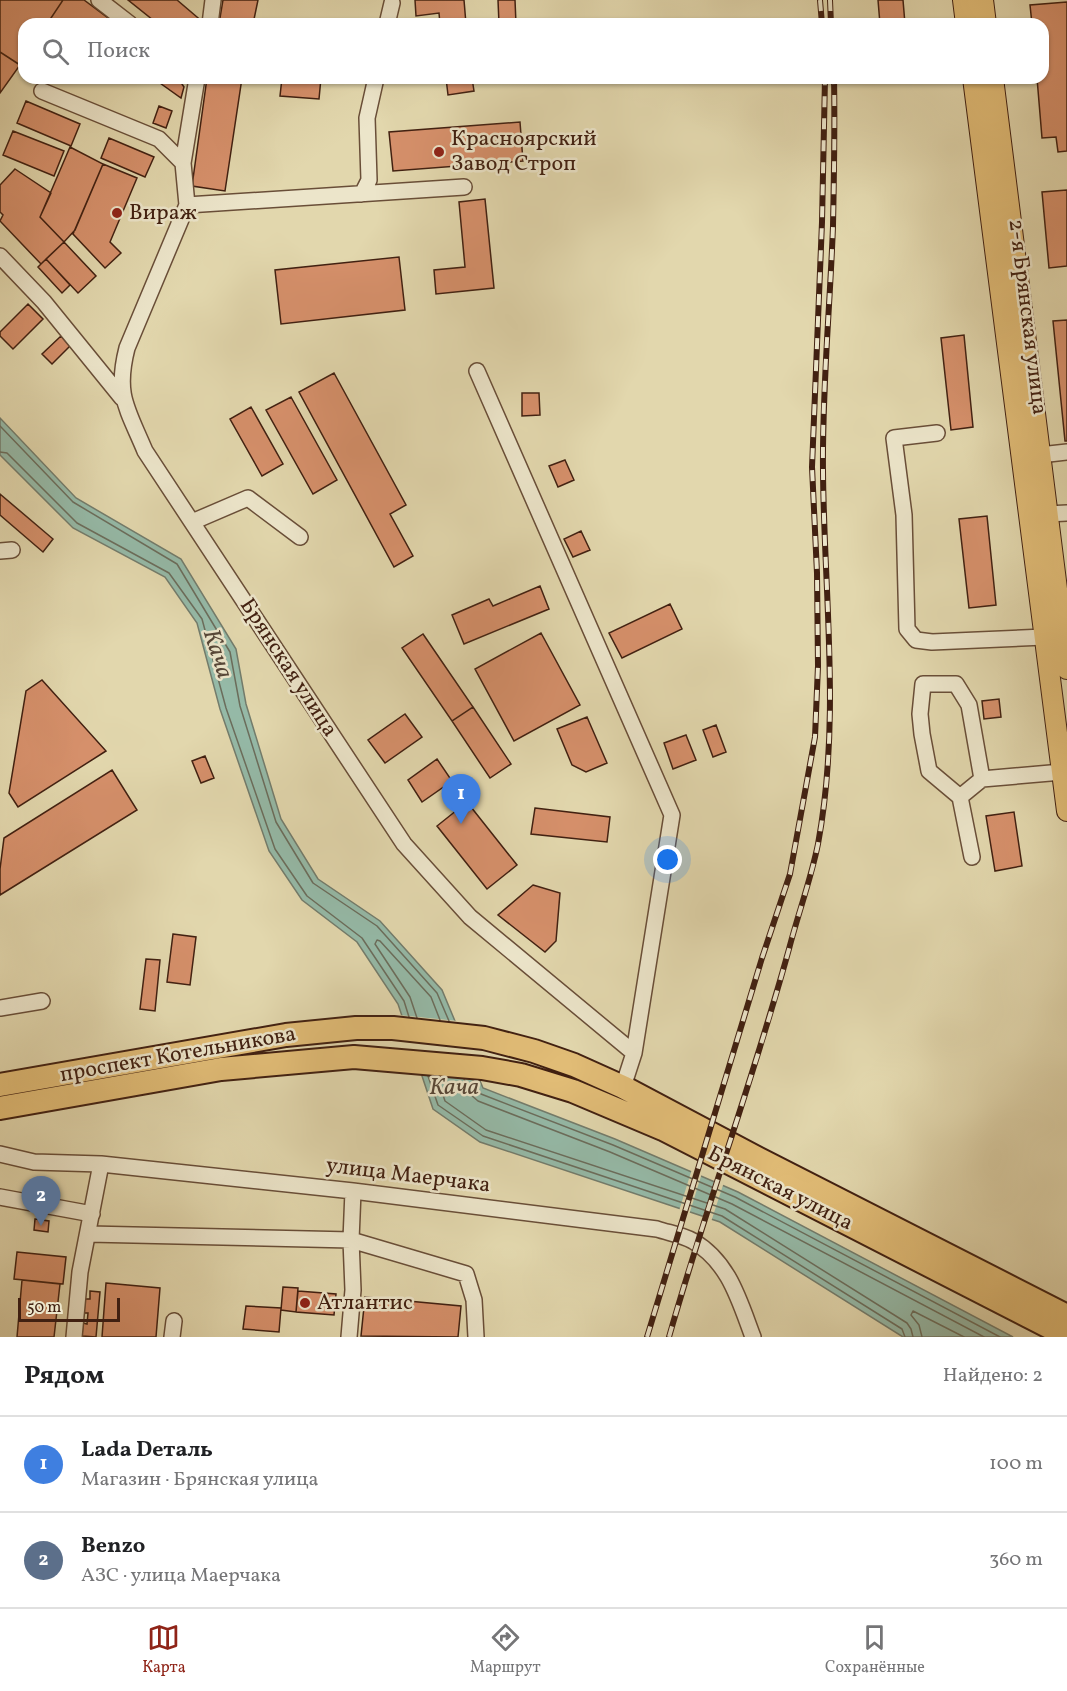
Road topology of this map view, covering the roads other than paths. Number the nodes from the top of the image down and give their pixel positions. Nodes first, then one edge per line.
1 (99, 0) edge
2 (213, 0) edge
3 (963, 0) edge
4 (983, 0) edge
5 (392, 3) dead end
6 (122, 18) edge
7 (211, 18) edge
8 (388, 18) edge
9 (965, 18) edge
10 (985, 18) edge
11 (193, 84) edge
12 (375, 84) edge
13 (974, 84) edge
14 (994, 84) edge
15 (42, 90) dead end
16 (183, 163) junction
17 (464, 187) dead end
18 (362, 194) junction
19 (187, 205) junction
20 (0, 256) edge
21 (477, 371) dead end
22 (123, 398) junction
23 (937, 433) dead end
24 (1067, 452) edge
25 (1040, 455) junction
26 (1067, 513) edge
27 (1047, 514) junction
28 (192, 522) junction
29 (300, 537) dead end
30 (1063, 599) edge
31 (1044, 637) junction
32 (1067, 669) edge
33 (1062, 772) junction
34 (982, 779) junction
35 (960, 797) junction
36 (1067, 811) edge
37 (972, 857) dead end
38 (42, 1001) dead end
39 (0, 1008) edge
40 (393, 1028) joint
41 (634, 1053) junction
42 (391, 1059) joint
43 (0, 1085) edge
44 (623, 1087) junction
45 (0, 1108) edge
46 (0, 1154) edge
47 (101, 1164) junction
48 (353, 1191) junction
49 (0, 1197) edge
50 (92, 1214) junction
51 (89, 1234) junction
52 (351, 1240) junction
53 (1067, 1316) edge
54 (746, 1319) junction
55 (174, 1321) dead end
56 (1067, 1336) edge
57 (74, 1337) edge
58 (172, 1337) edge
59 (349, 1337) edge
60 (476, 1337) edge
61 (746, 1337) edge
62 (753, 1337) edge

1 - 6 street
2 - 7 street
3 - 9 main road
4 - 10 main road
5 - 8 street
11 - 16 street
12 - 18 street
13 - 31 main road, 2-я Брянская улица
14 - 25 main road, 2-я Брянская улица
15 - 16 street
16 - 19 street
17 - 18 street
18 - 19 street
19 - 22 street, Брянская улица
20 - 22 street
21 - 41 street
22 - 28 street, Брянская улица
23 - 31 street
24 - 25 street
25 - 27 main road, 2-я Брянская улица
26 - 27 street
27 - 30 main road, 2-я Брянская улица
28 - 29 street
28 - 41 street, Брянская улица
30 - 32 main road, 2-я Брянская улица
31 - 33 main road, 2-я Брянская улица
33 - 34 street
33 - 36 main road, 2-я Брянская улица
34 - 35 street
34 - 35 street
35 - 37 street
38 - 39 street
40 - 43 highway, проспект Котельникова
40 - 44 highway, Брянская улица
41 - 44 street
42 - 45 highway, проспект Котельникова
42 - 56 highway, Брянская улица
44 - 53 highway, Брянская улица
46 - 47 street, улица Маерчака
47 - 48 street, улица Маерчака
47 - 50 street
48 - 52 street
48 - 54 street, улица Маерчака
49 - 50 street
50 - 51 street
51 - 52 street
51 - 57 street
52 - 59 street
52 - 60 street
54 - 61 street
54 - 62 street, улица Маерчака
55 - 58 street

